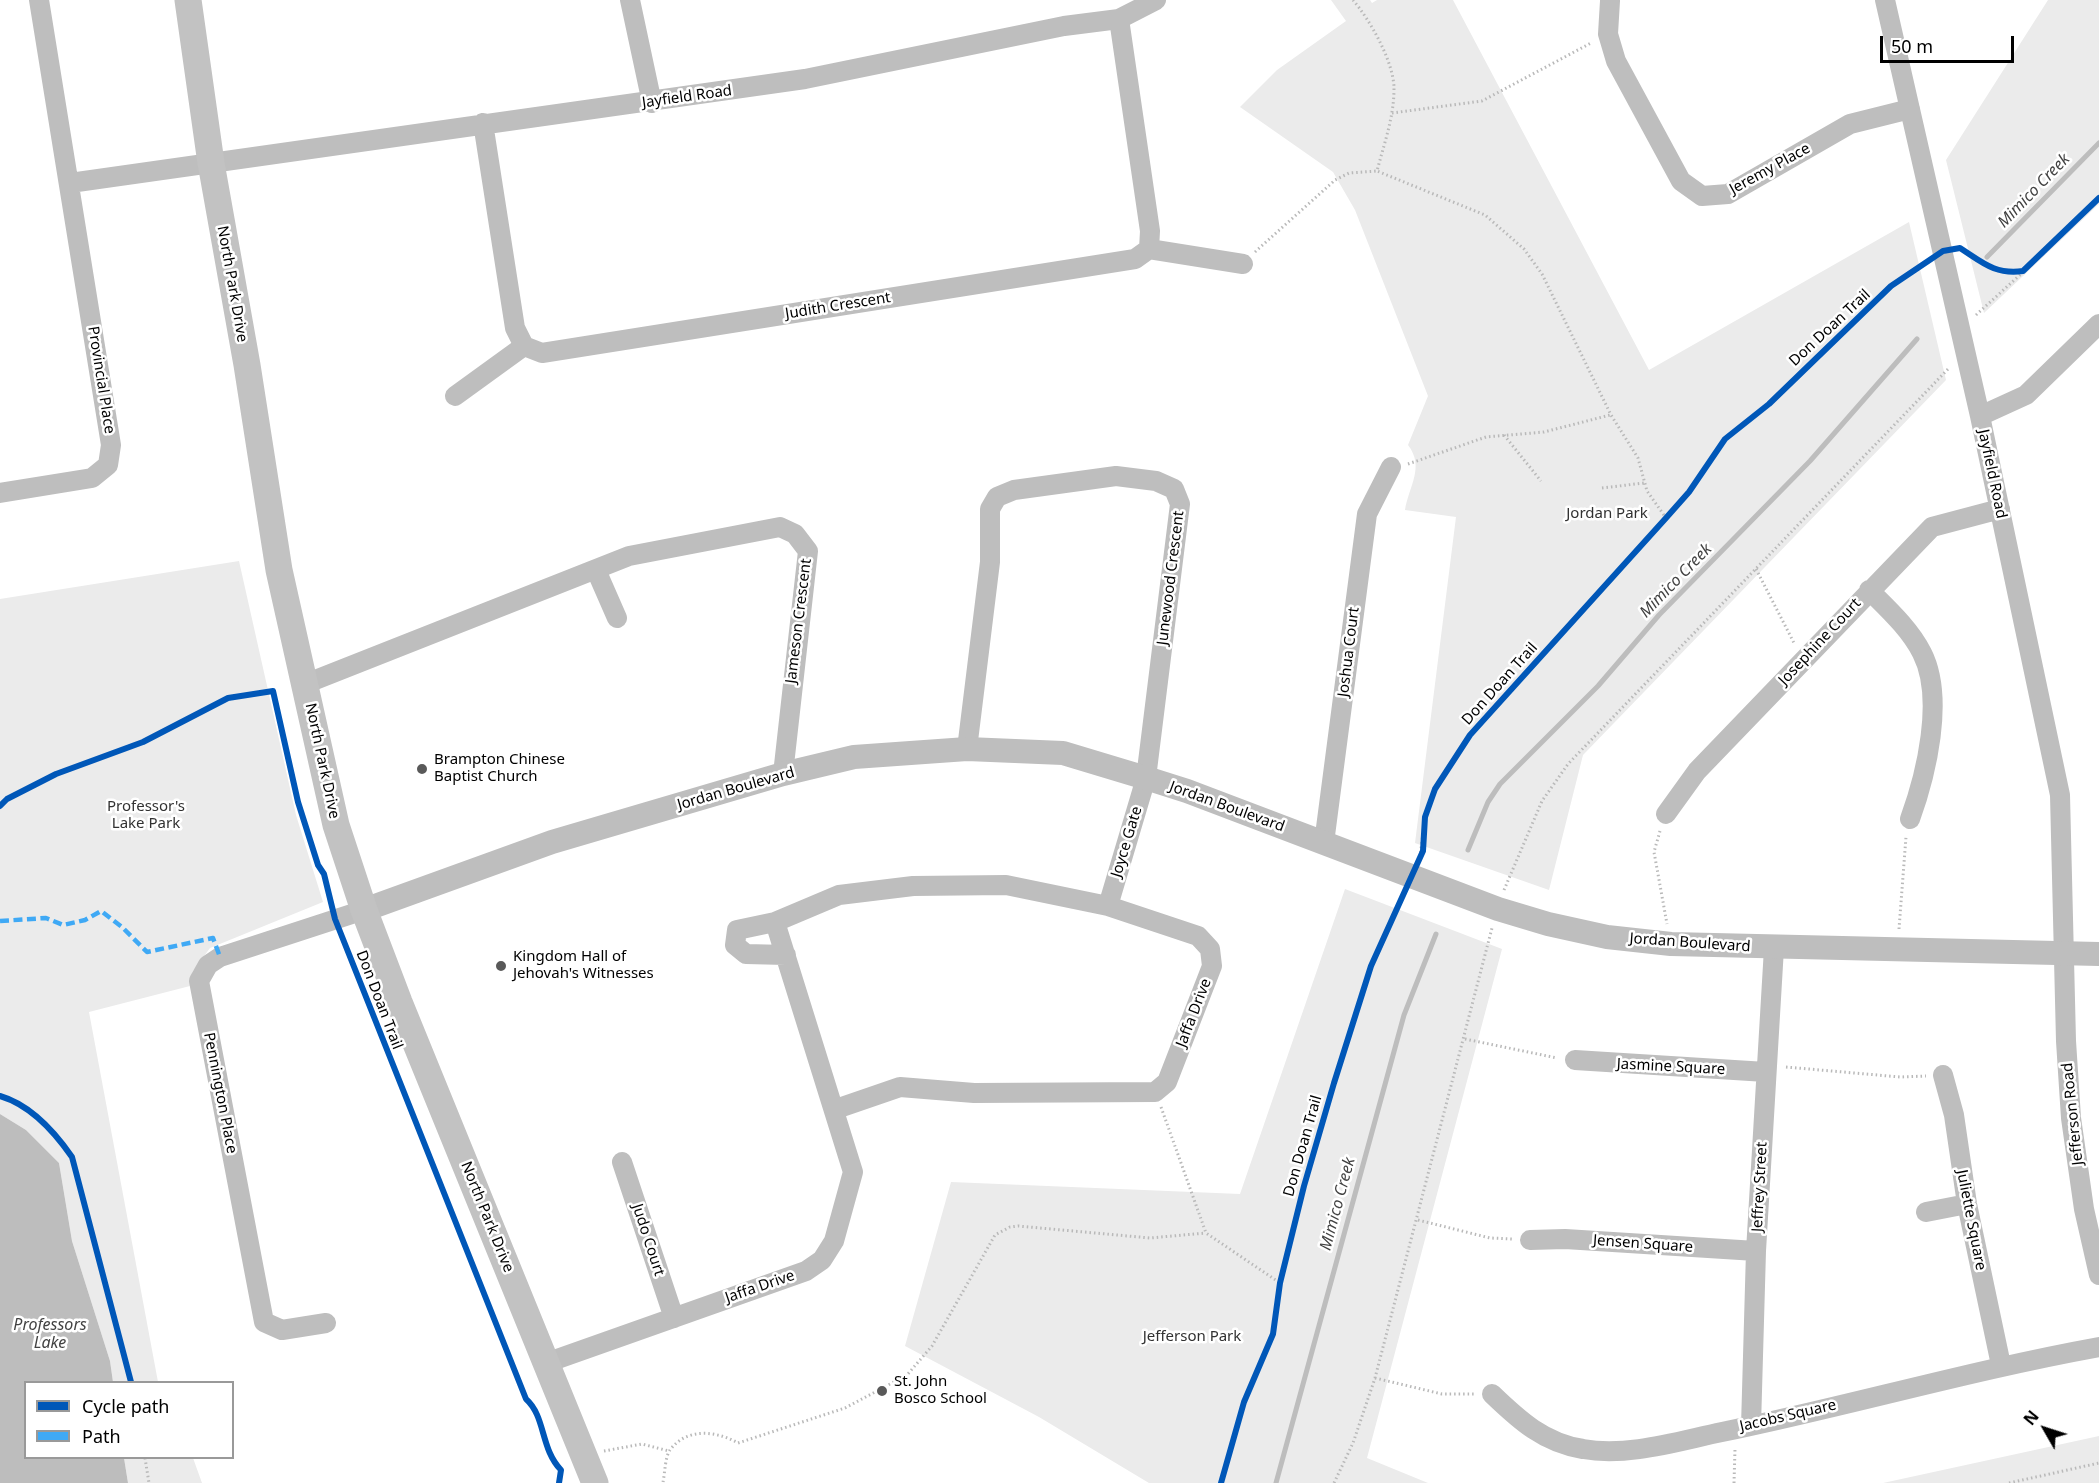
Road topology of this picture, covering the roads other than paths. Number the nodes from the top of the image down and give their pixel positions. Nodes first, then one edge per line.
1 (39, 0) edge
2 (188, 0) edge
3 (630, 0) edge
4 (1155, 0) edge
5 (1886, 0) edge
6 (1610, 1) edge
7 (1119, 19) junction
8 (652, 103) junction
9 (1910, 109) junction
10 (483, 123) junction
11 (211, 163) junction
12 (70, 183) junction
13 (1149, 249) junction
14 (1242, 264) road end
15 (2099, 324) edge
16 (524, 346) junction
17 (455, 396) dead end
18 (1980, 416) junction
19 (1391, 467) road end
20 (0, 493) edge
21 (2000, 509) junction
22 (596, 570) junction
23 (1869, 590) junction
24 (617, 618) dead end
25 (305, 684) junction
26 (967, 749) junction
27 (783, 774) junction
28 (1146, 778) junction
29 (1665, 814) road end
30 (1910, 819) road end
31 (1324, 843) junction
32 (1108, 906) junction
33 (364, 910) junction
34 (775, 922) junction
35 (1774, 948) junction
36 (2063, 952) junction
37 (2099, 954) edge
38 (786, 955) junction
39 (1575, 1060) road end
40 (1766, 1072) junction
41 (1943, 1075) road end
42 (836, 1110) junction
43 (622, 1162) dead end
44 (1966, 1204) junction
45 (1926, 1212) dead end
46 (1530, 1240) road end
47 (1756, 1251) junction
48 (2099, 1275) edge
49 (674, 1318) junction
50 (326, 1323) dead end
51 (2099, 1347) edge
52 (546, 1362) junction
53 (2001, 1365) junction
54 (1492, 1394) road end
55 (1744, 1427) junction
56 (595, 1483) edge

1 - 12 street, Provincial Place
2 - 11 main road, North Park Drive
3 - 8 street
4 - 7 street, Jayfield Road
5 - 9 street, Jayfield Road
6 - 9 street, Jeremy Place
7 - 8 street, Jayfield Road
7 - 13 street
8 - 10 street, Jayfield Road
9 - 18 street, Jayfield Road
10 - 11 street, Jayfield Road
10 - 16 street
11 - 12 street
11 - 25 main road, North Park Drive
12 - 20 street, Provincial Place
13 - 14 street
13 - 16 street, Judith Crescent
15 - 18 street
16 - 17 street
18 - 21 street, Jayfield Road
19 - 31 street, Joshua Court
21 - 23 street, Josephine Court
21 - 36 street, Jayfield Road
22 - 24 street
22 - 25 street, Jameson Crescent
22 - 27 street, Jameson Crescent
23 - 29 street, Josephine Court
23 - 30 street
25 - 33 main road, North Park Drive
26 - 27 street, Jordan Boulevard
26 - 28 street, Jordan Boulevard
26 - 28 street, Junewood Crescent
27 - 33 street, Jordan Boulevard
28 - 31 street, Jordan Boulevard
28 - 32 street, Joyce Gate
31 - 35 street, Jordan Boulevard
32 - 34 street, Jaffa Drive
32 - 42 street, Jaffa Drive
33 - 50 street, Pennington Place
33 - 52 main road, North Park Drive
34 - 38 street, Jaffa Drive
34 - 38 street, Jaffa Drive
35 - 36 street, Jordan Boulevard
35 - 40 street, Jeffrey Street
36 - 37 street, Jordan Boulevard
36 - 48 street, Jefferson Road
38 - 42 street, Jaffa Drive
39 - 40 street, Jasmine Square
40 - 47 street, Jeffrey Street
41 - 44 street, Juliette Square
42 - 49 street, Jaffa Drive
43 - 49 street, Judo Court
44 - 45 street
44 - 53 street, Juliette Square
46 - 47 street, Jensen Square
47 - 55 street, Jeffrey Street
49 - 52 street, Jaffa Drive
51 - 53 street, Jacobs Square
52 - 56 main road, North Park Drive
53 - 55 street, Jacobs Square
54 - 55 street, Jacobs Square

